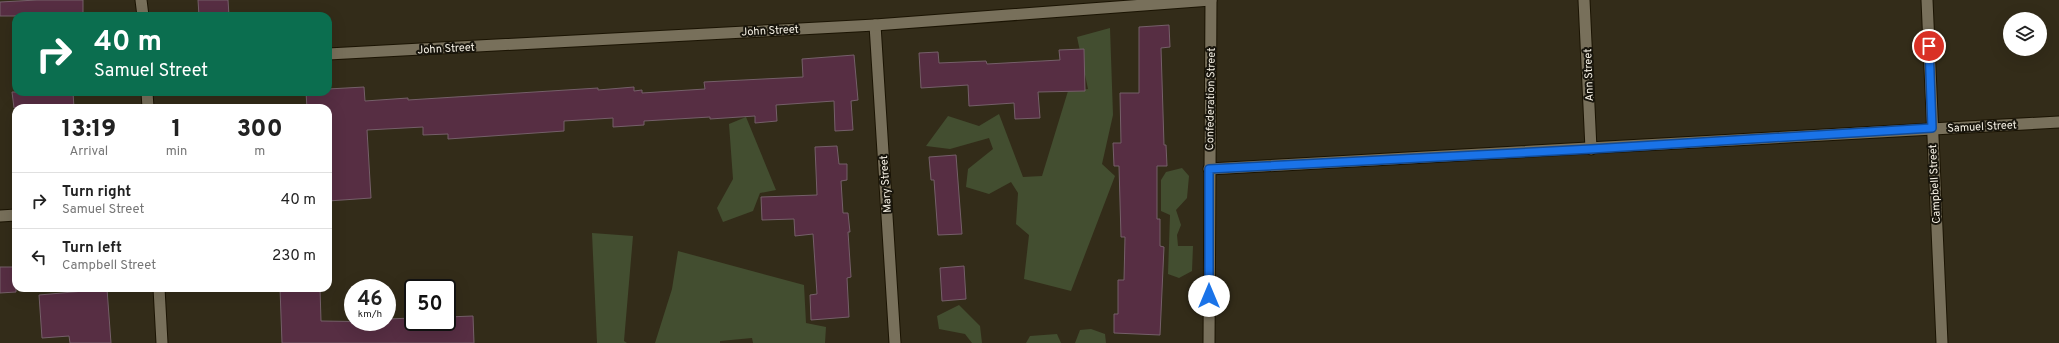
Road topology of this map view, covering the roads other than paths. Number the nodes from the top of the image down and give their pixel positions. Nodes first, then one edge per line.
1 (142, 0) edge
2 (1211, 0) edge
3 (1584, 0) edge
4 (1927, 0) edge
5 (142, 12) edge
6 (875, 25) junction
7 (332, 54) edge
8 (2059, 122) edge
9 (1932, 128) junction
10 (1591, 149) junction
11 (1209, 169) junction
12 (12, 215) edge
13 (0, 216) edge
14 (158, 292) edge
15 (162, 343) edge
16 (895, 343) edge
17 (1209, 343) edge
18 (1942, 343) edge

1 - 5 street
2 - 6 street, John Street
2 - 11 street, Confederation Street
3 - 10 street, Ann Street
4 - 9 street, Campbell Street
6 - 7 street, John Street
6 - 16 street, Mary Street
8 - 9 street, Samuel Street
9 - 10 street, Samuel Street
9 - 18 street, Campbell Street
10 - 11 street, Samuel Street
11 - 17 street, Confederation Street
12 - 13 street
14 - 15 street

